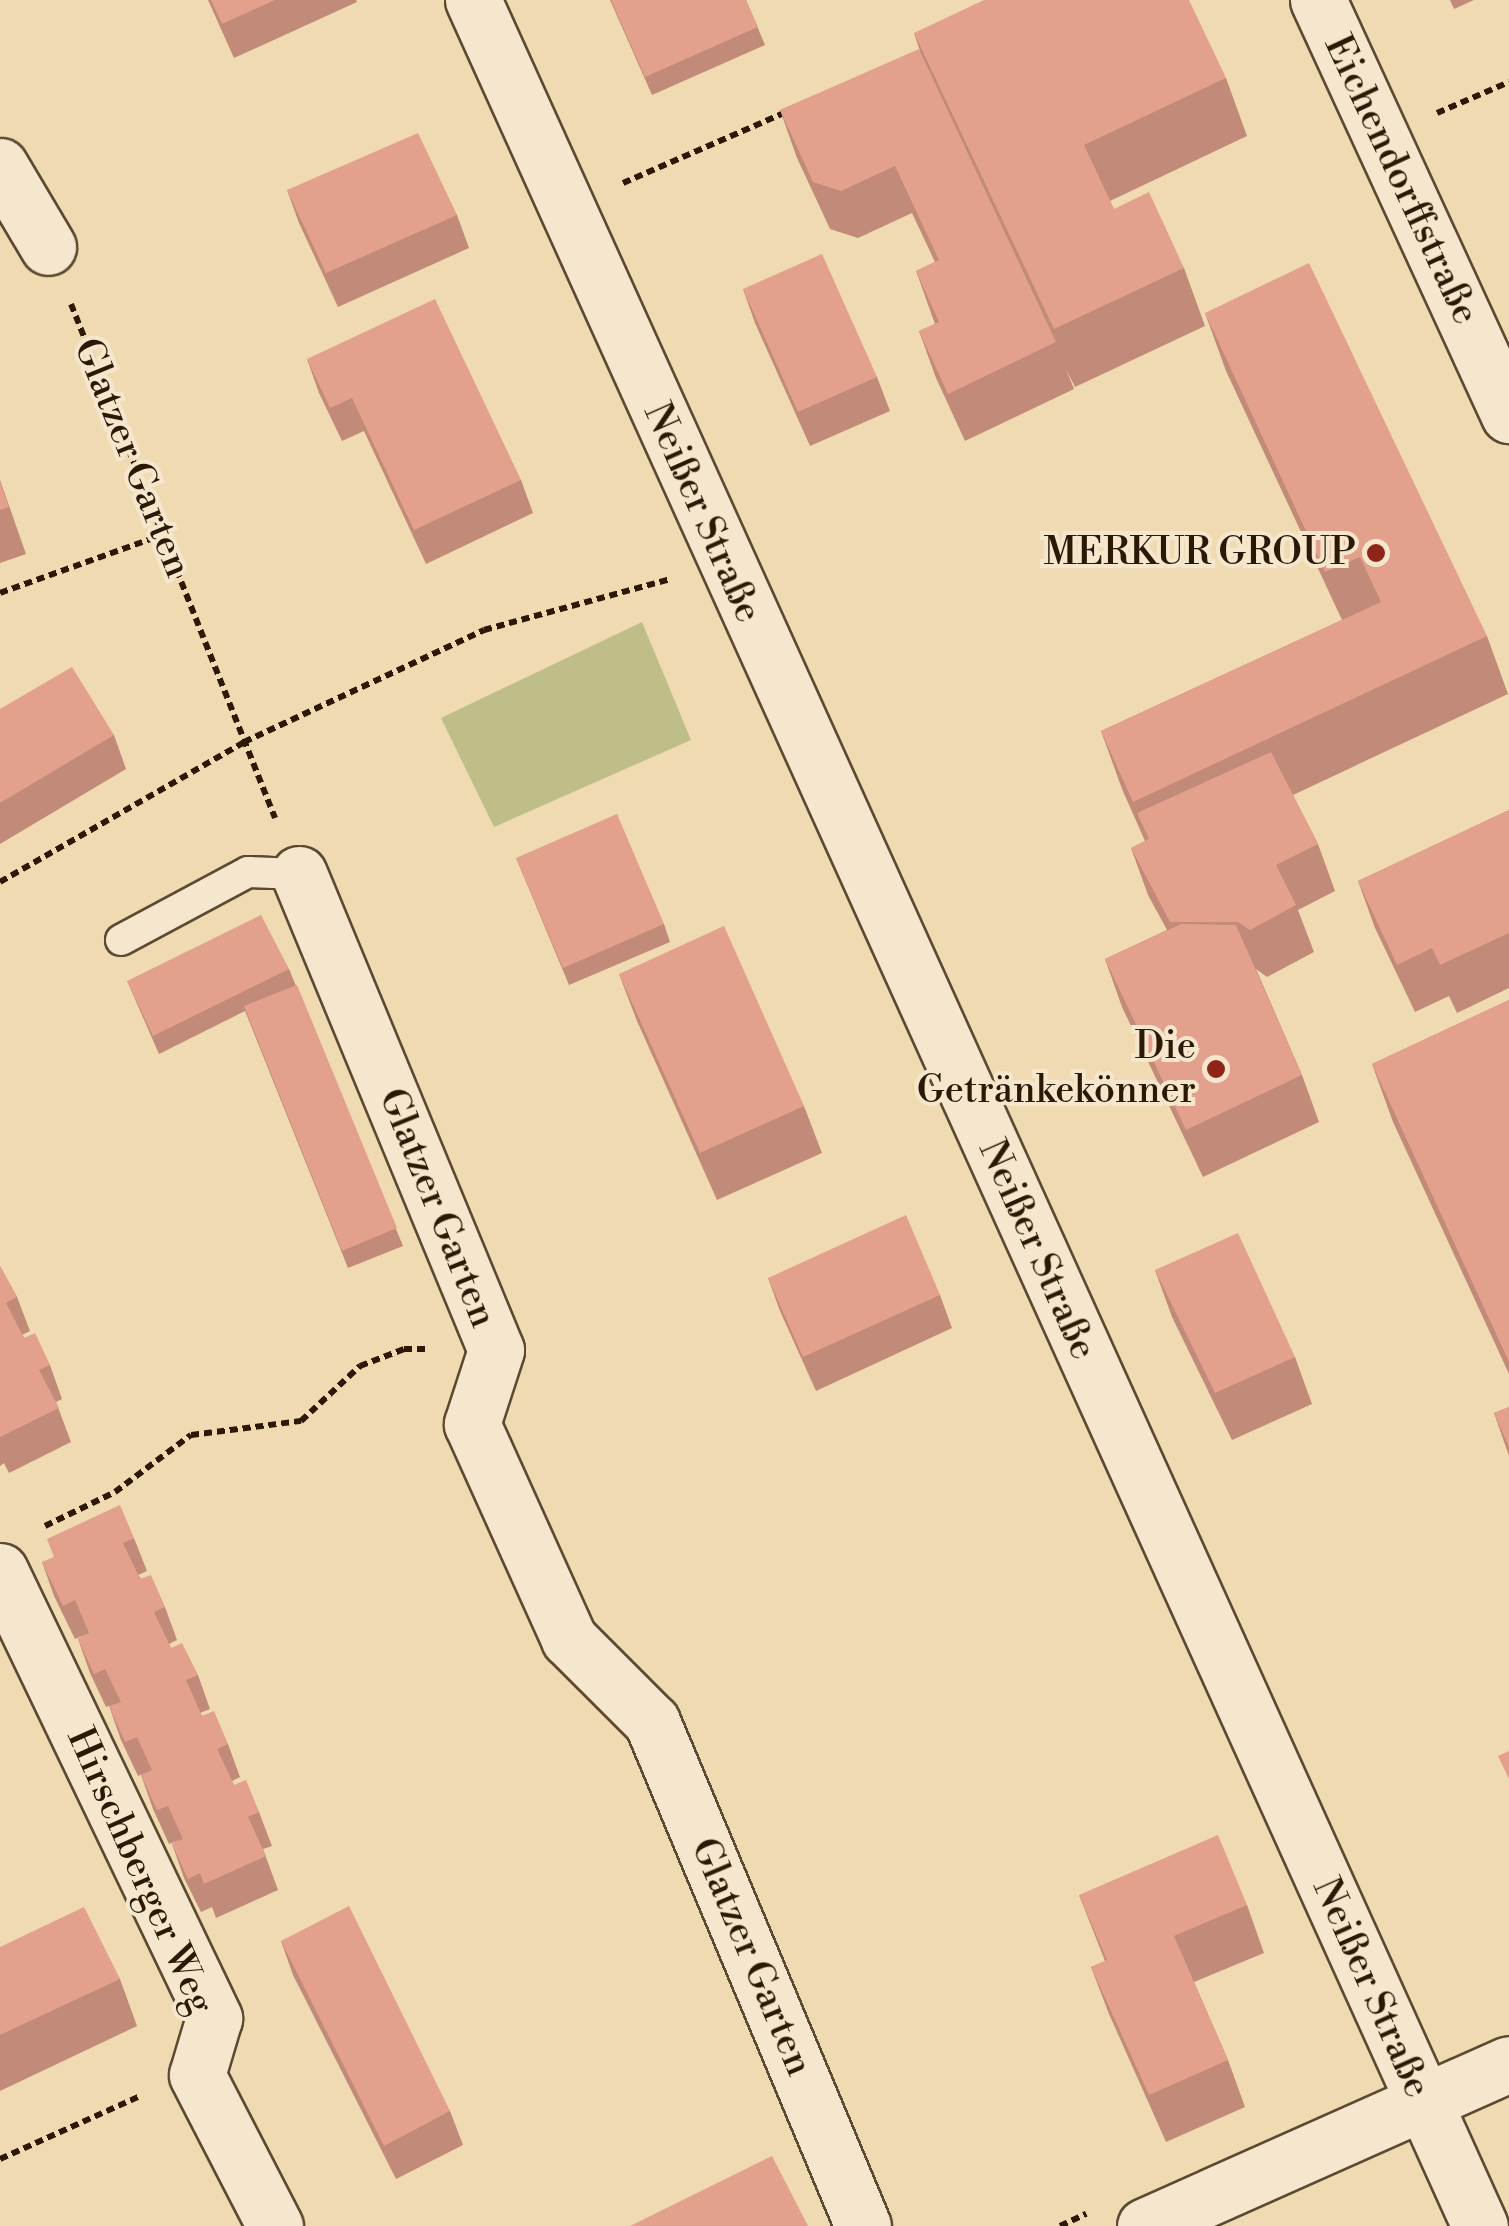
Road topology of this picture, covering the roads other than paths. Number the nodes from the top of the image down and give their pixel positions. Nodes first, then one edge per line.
1 (473, 0) edge
2 (1318, 0) edge
3 (0, 166) edge
4 (48, 248) road end
5 (1509, 415) edge
6 (299, 874) joint
7 (120, 940) dead end
8 (16, 1552) edge
9 (1509, 2064) edge
10 (1424, 2105) junction
11 (1120, 2218) edge
12 (275, 2226) edge
13 (863, 2226) edge
14 (1480, 2226) edge

1 - 10 street, Neißer Straße
2 - 5 street, Eichendorffstraße
3 - 4 street
6 - 7 lane
6 - 13 street, Glatzer Garten
8 - 12 street, Hirschberger Weg
9 - 10 street
10 - 11 street
10 - 14 street, Neißer Straße

